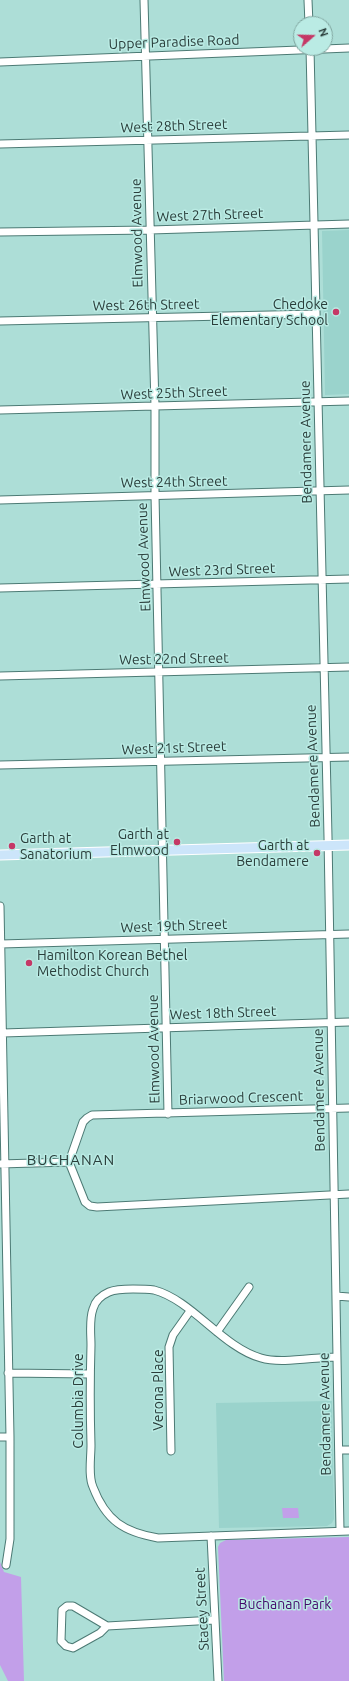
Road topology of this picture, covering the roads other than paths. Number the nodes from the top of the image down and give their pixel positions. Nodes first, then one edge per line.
1 (144, 0) edge
2 (308, 0) edge
3 (309, 16) edge
4 (333, 48) edge
5 (349, 48) edge
6 (293, 50) edge
7 (147, 56) junction
8 (310, 56) edge
9 (0, 62) edge
10 (312, 135) junction
11 (349, 135) edge
12 (148, 140) junction
13 (0, 144) edge
14 (349, 224) edge
15 (314, 225) junction
16 (150, 230) junction
17 (0, 232) edge
18 (316, 314) junction
19 (152, 318) junction
20 (0, 321) edge
21 (349, 401) edge
22 (318, 402) junction
23 (155, 406) junction
24 (0, 410) edge
25 (349, 490) edge
26 (320, 491) junction
27 (155, 495) junction
28 (0, 500) edge
29 (349, 579) edge
30 (322, 580) junction
31 (157, 584) junction
32 (0, 588) edge
33 (349, 667) edge
34 (323, 668) junction
35 (160, 672) junction
36 (0, 676) edge
37 (326, 757) junction
38 (349, 757) edge
39 (162, 762) junction
40 (0, 766) edge
41 (328, 845) junction
42 (349, 845) edge
43 (164, 850) junction
44 (0, 855) edge
45 (0, 906) edge
46 (0, 932) edge
47 (329, 934) junction
48 (349, 934) edge
49 (165, 939) junction
50 (0, 944) edge
51 (1, 1010) edge
52 (349, 1022) edge
53 (331, 1023) junction
54 (167, 1028) junction
55 (3, 1033) junction
56 (2, 1085) edge
57 (333, 1108) junction
58 (349, 1108) edge
59 (168, 1114) junction
60 (69, 1162) junction
61 (3, 1164) edge
62 (349, 1194) edge
63 (334, 1195) junction
64 (3, 1253) edge
65 (248, 1287) dead end
66 (336, 1296) junction
67 (349, 1297) edge
68 (190, 1311) junction
69 (217, 1332) junction
70 (336, 1357) junction
71 (8, 1373) junction
72 (90, 1374) junction
73 (10, 1436) junction
74 (0, 1437) edge
75 (339, 1450) junction
76 (349, 1450) edge
77 (171, 1451) dead end
78 (340, 1531) junction
79 (349, 1531) edge
80 (211, 1536) junction
81 (6, 1565) dead end
82 (215, 1620) junction
83 (108, 1626) junction
84 (218, 1681) edge

1 - 7 street, Elmwood Avenue
2 - 3 street
4 - 5 street, Upper Paradise Road
6 - 7 street, Upper Paradise Road
7 - 9 street, Upper Paradise Road
7 - 12 street, Elmwood Avenue
8 - 10 street, Bendamere Avenue
10 - 11 street, West 28th Street
10 - 12 street, West 28th Street
10 - 15 street, Bendamere Avenue
12 - 13 street, West 28th Street
12 - 16 street, Elmwood Avenue
14 - 15 street, West 27th Street
15 - 16 street, West 27th Street
15 - 18 street, Bendamere Avenue
16 - 17 street, West 27th Street
16 - 19 street, Elmwood Avenue
18 - 19 street, West 26th Street
18 - 22 street, Bendamere Avenue
19 - 20 street, West 26th Street
19 - 23 street, Elmwood Avenue
21 - 22 street, West 25th Street
22 - 23 street, West 25th Street
22 - 26 street, Bendamere Avenue
23 - 24 street, West 25th Street
23 - 27 street, Elmwood Avenue
25 - 26 street, West 24th Street
26 - 27 street, West 24th Street
26 - 30 street, Bendamere Avenue
27 - 28 street, West 24th Street
27 - 31 street, Elmwood Avenue
29 - 30 street, West 23rd Street
30 - 31 street, West 23rd Street
30 - 34 street, Bendamere Avenue
31 - 32 street, West 23rd Street
31 - 35 street, Elmwood Avenue
33 - 34 street, West 22nd Street
34 - 35 street, West 22nd Street
34 - 37 street, Bendamere Avenue
35 - 36 street, West 22nd Street
35 - 39 street, Elmwood Avenue
37 - 38 street, West 21st Street
37 - 39 street, West 21st Street
37 - 41 street, Bendamere Avenue
39 - 40 street, West 21st Street
39 - 43 street, Elmwood Avenue
41 - 42 main road
41 - 43 main road
41 - 47 street, Bendamere Avenue
43 - 44 main road
43 - 49 street, Elmwood Avenue
45 - 46 street
46 - 50 street
47 - 48 street, West 19th Street
47 - 49 street, West 19th Street
47 - 53 street, Bendamere Avenue
49 - 50 street, West 19th Street
49 - 54 street, Elmwood Avenue
50 - 51 street
51 - 55 street
52 - 53 street, West 18th Street
53 - 54 street, West 18th Street
53 - 57 street, Bendamere Avenue
54 - 55 street, West 18th Street
54 - 59 street, Elmwood Avenue
55 - 56 street
56 - 61 street
57 - 58 street, Briarwood Crescent
57 - 59 street, Briarwood Crescent
57 - 63 street, Bendamere Avenue
59 - 60 street, Briarwood Crescent
60 - 61 street
60 - 63 street
61 - 64 street
62 - 63 street
63 - 66 street, Bendamere Avenue
64 - 71 street
65 - 69 street
66 - 67 street
66 - 70 street, Bendamere Avenue
68 - 69 street, Columbia Drive
68 - 72 street, Columbia Drive
68 - 77 street, Verona Place
69 - 70 street, Columbia Drive
70 - 75 street, Bendamere Avenue
71 - 72 street
71 - 73 street
72 - 80 street, Columbia Drive
73 - 74 street
73 - 81 street
75 - 76 street
75 - 78 street, Bendamere Avenue
78 - 79 street, Columbia Drive
78 - 80 street, Columbia Drive
80 - 82 street, Stacey Street
82 - 83 street
82 - 84 street, Stacey Street
83 - 83 street

